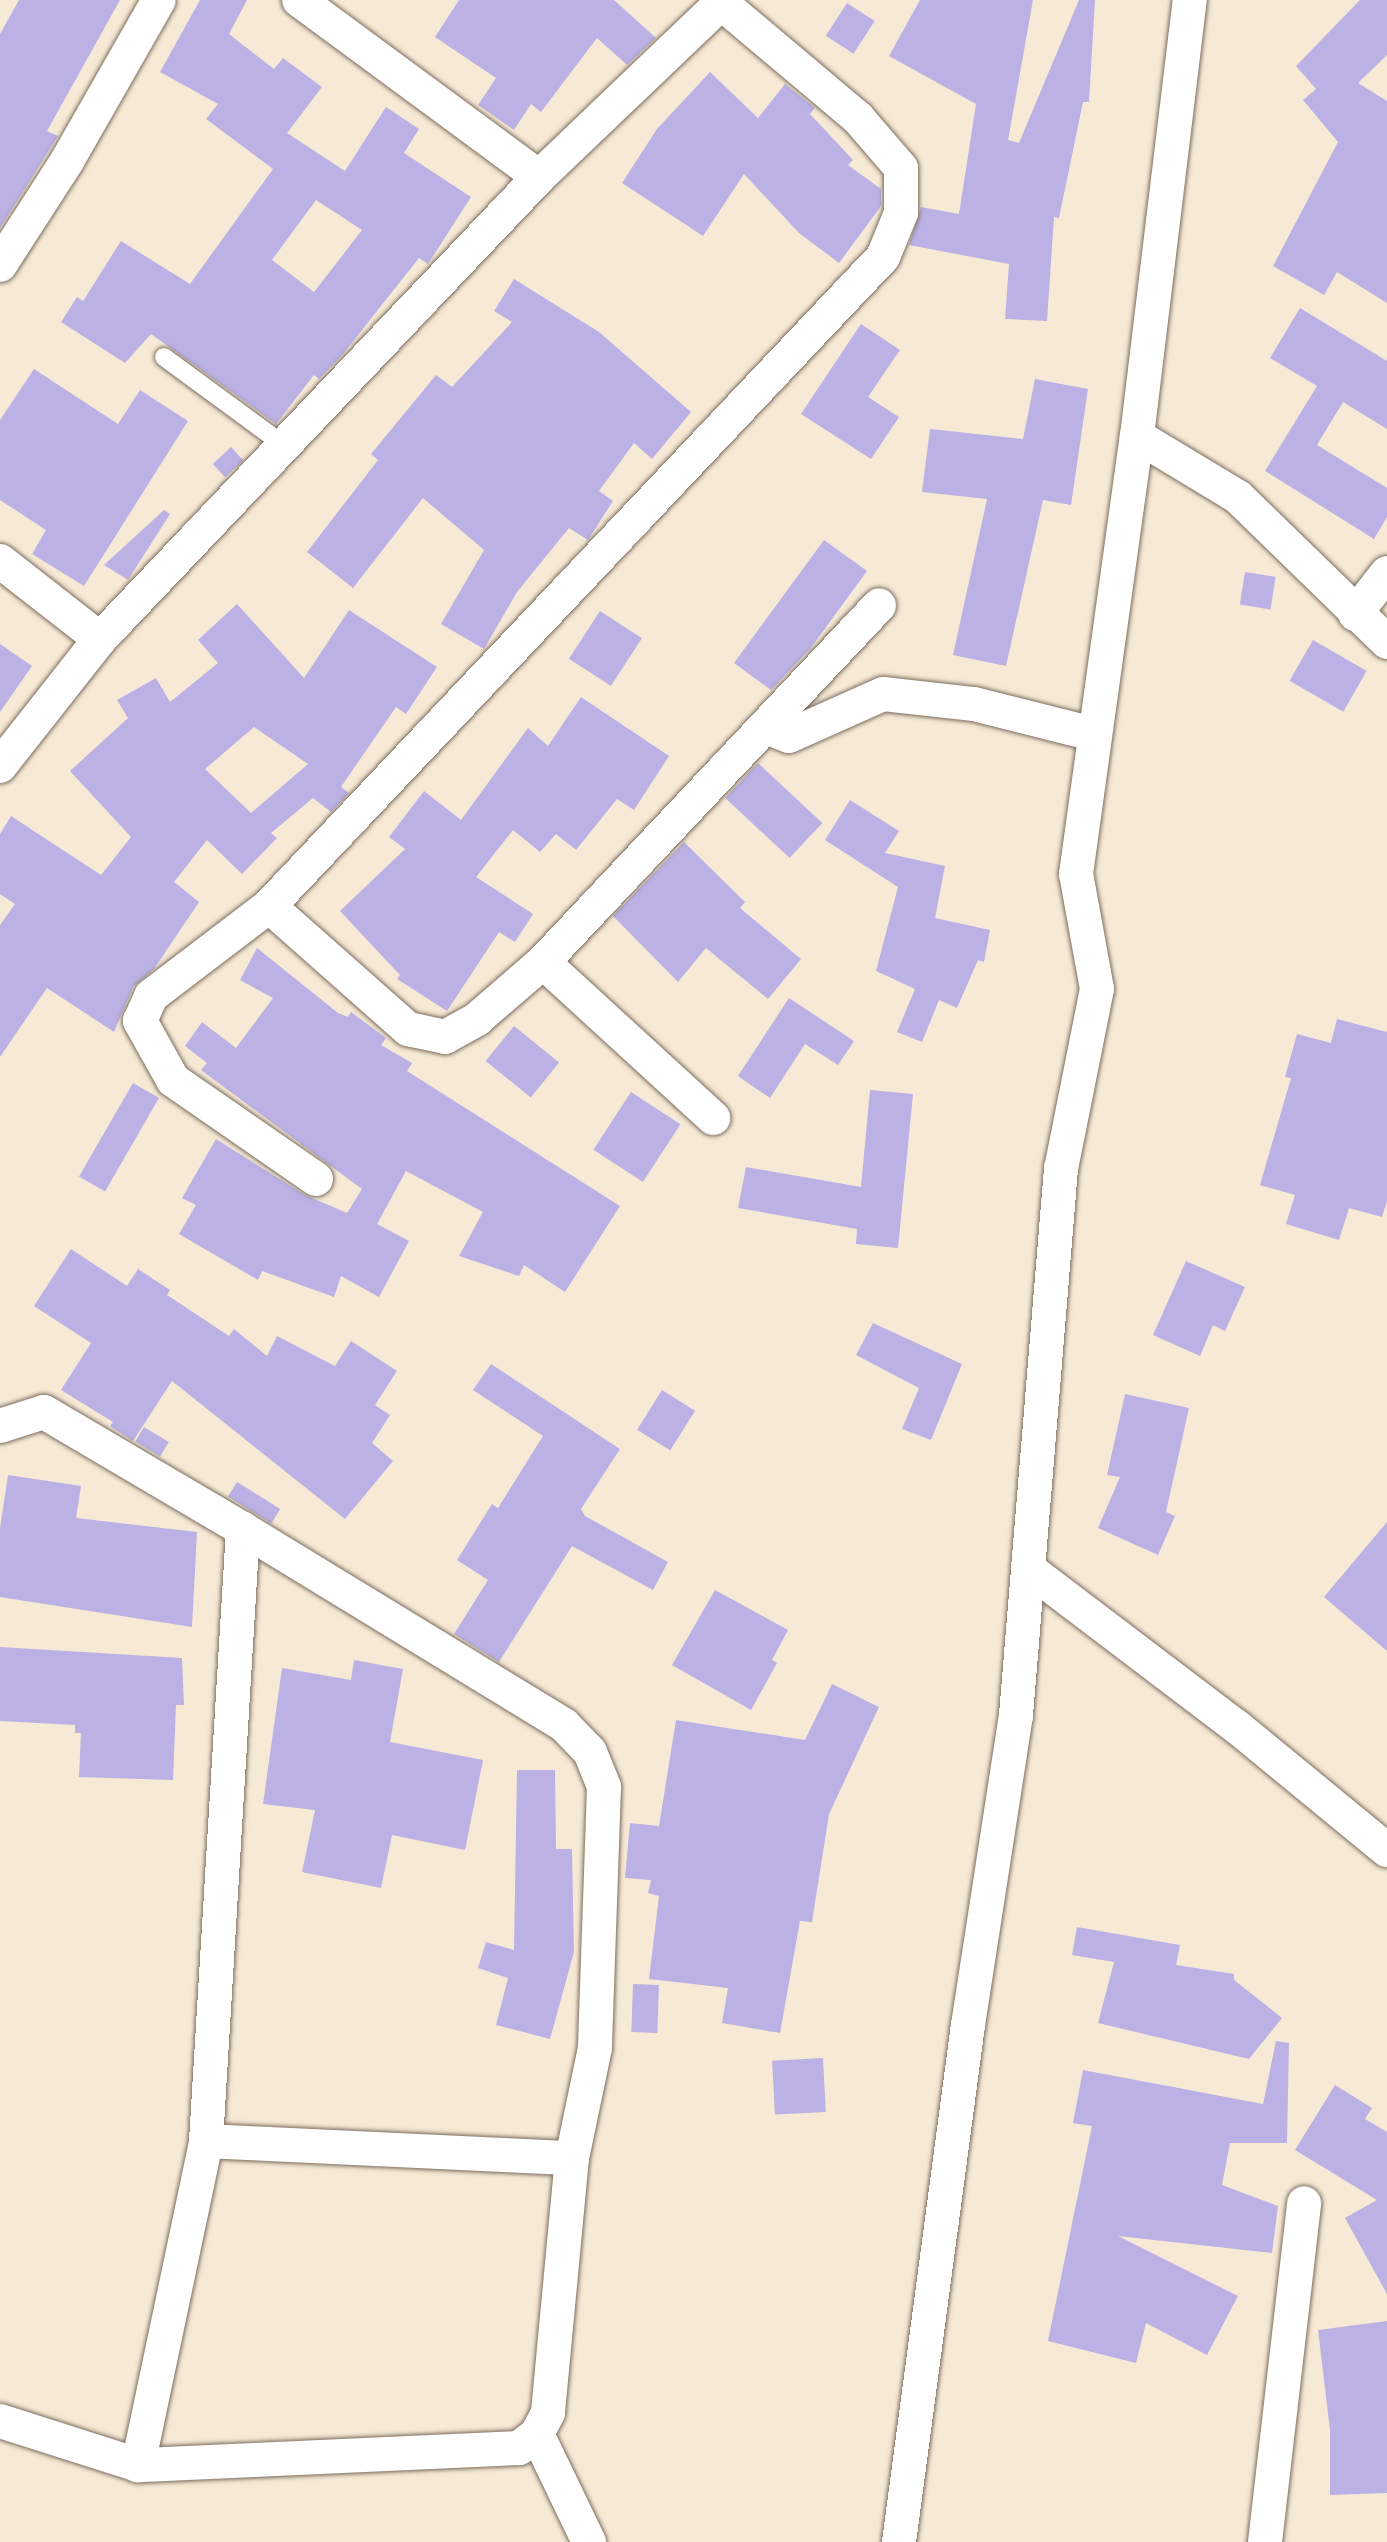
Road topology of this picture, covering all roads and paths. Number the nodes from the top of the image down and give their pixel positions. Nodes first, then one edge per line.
1 (159, 0) edge
2 (299, 0) edge
3 (1190, 0) edge
4 (720, 2) edge
5 (539, 177) junction
6 (0, 265) edge
7 (164, 357) dead end
8 (1137, 436) junction
9 (284, 445) junction
10 (0, 561) edge
11 (1387, 573) edge
12 (879, 605) dead end
13 (1355, 614) junction
14 (100, 639) junction
15 (1387, 642) edge
16 (768, 728) junction
17 (1093, 734) junction
18 (0, 766) edge
19 (269, 906) junction
20 (543, 962) junction
21 (713, 1118) dead end
22 (316, 1179) dead end
23 (0, 1426) edge
24 (243, 1529) junction
25 (1030, 1570) junction
26 (1387, 1850) edge
27 (206, 2141) junction
28 (572, 2158) junction
29 (1304, 2203) dead end
30 (0, 2421) edge
31 (537, 2434) junction
32 (138, 2465) junction
33 (589, 2542) edge
34 (899, 2542) edge
35 (1265, 2542) edge

1 - 6 street
2 - 5 street
3 - 8 street
4 - 5 street
4 - 19 street
5 - 9 street
7 - 9 lane
8 - 13 street
8 - 17 street
9 - 14 street
10 - 14 street
11 - 13 street
12 - 16 street
13 - 15 street
14 - 18 street
16 - 17 street
16 - 20 street
17 - 25 street
19 - 20 street
19 - 22 street
20 - 21 street
23 - 24 street
24 - 27 street
24 - 28 street
25 - 26 street
25 - 34 street
27 - 28 street
27 - 32 street
28 - 31 street
29 - 35 street
30 - 32 street
31 - 32 street
31 - 33 street

